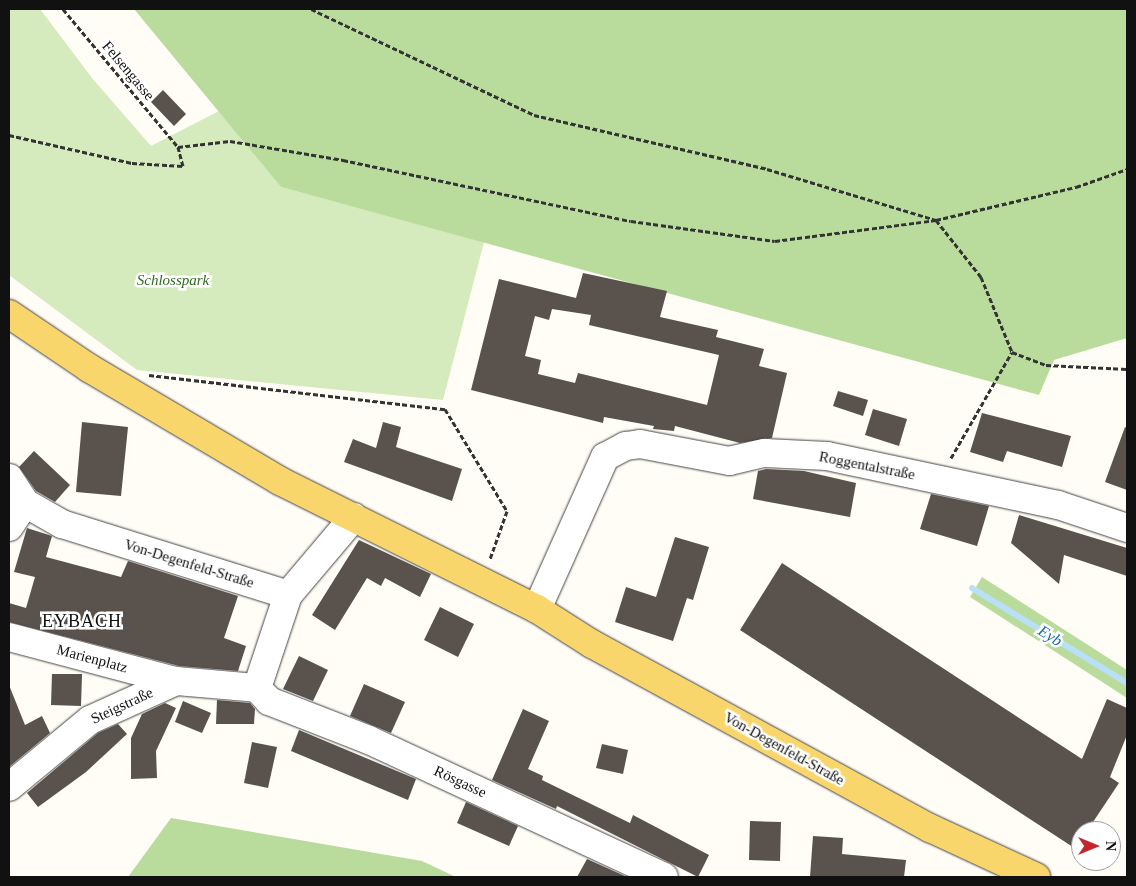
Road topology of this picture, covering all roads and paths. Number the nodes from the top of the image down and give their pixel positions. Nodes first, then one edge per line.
1 (63, 9) edge
2 (311, 9) edge
3 (9, 135) edge
4 (178, 147) junction
5 (1127, 169) edge
6 (936, 220) junction
7 (9, 314) edge
8 (1012, 352) junction
9 (1127, 369) edge
10 (138, 374) dead end
11 (9, 478) edge
12 (940, 481) junction
13 (25, 503) junction
14 (354, 517) junction
15 (9, 526) edge
16 (1127, 528) edge
17 (481, 582) junction
18 (288, 595) junction
19 (537, 609) junction
20 (9, 637) edge
21 (176, 681) junction
22 (257, 688) junction
23 (9, 787) edge
24 (664, 877) edge
25 (1036, 877) edge

1 - 4 path, Felsengasse
2 - 6 path
3 - 4 path
4 - 6 path
5 - 6 path
6 - 8 path
7 - 14 main road, Von-Degenfeld-Straße
8 - 9 path
8 - 12 path
10 - 17 path
11 - 13 street, Von-Degenfeld-Straße
12 - 16 street, Roggentalstraße
12 - 19 street, Roggentalstraße
13 - 15 street
13 - 18 street, Von-Degenfeld-Straße
14 - 17 main road, Von-Degenfeld-Straße
14 - 18 street
17 - 19 main road, Von-Degenfeld-Straße
18 - 22 street
19 - 25 main road, Von-Degenfeld-Straße
20 - 21 street, Marienplatz
21 - 22 street, Steigstraße
21 - 23 street, Steigstraße
22 - 24 street, Rösgasse

